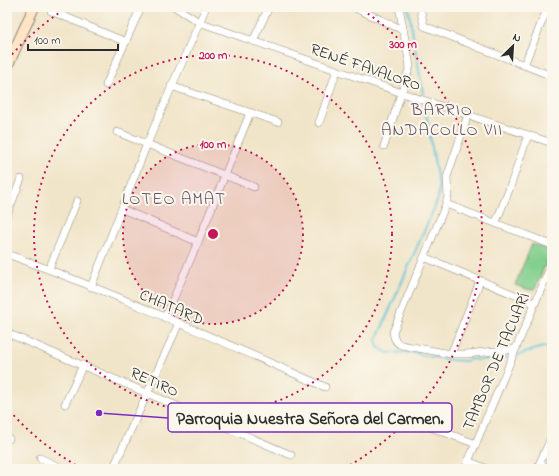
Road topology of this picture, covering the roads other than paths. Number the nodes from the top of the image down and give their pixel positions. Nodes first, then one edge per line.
1 (34, 7) edge
2 (141, 7) edge
3 (175, 7) edge
4 (206, 7) edge
5 (269, 7) edge
6 (353, 7) edge
7 (399, 7) edge
8 (420, 7) edge
9 (548, 7) edge
10 (51, 11) dead end
11 (199, 22) junction
12 (403, 30) junction
13 (253, 41) junction
14 (126, 42) junction
15 (524, 65) junction
16 (7, 68) edge
17 (337, 70) junction
18 (552, 76) edge
19 (106, 85) dead end
20 (171, 86) junction
21 (402, 94) junction
22 (250, 113) junction
23 (468, 115) junction
24 (278, 122) dead end
25 (319, 123) dead end
26 (117, 132) dead end
27 (528, 135) junction
28 (552, 143) edge
29 (147, 144) junction
30 (384, 146) dead end
31 (225, 175) junction
32 (21, 179) dead end
33 (254, 187) dead end
34 (77, 201) dead end
35 (446, 204) junction
36 (122, 209) junction
37 (7, 215) edge
38 (496, 222) junction
39 (198, 242) junction
40 (552, 245) edge
41 (7, 254) edge
42 (424, 257) junction
43 (552, 263) edge
44 (49, 269) junction
45 (480, 281) junction
46 (90, 287) junction
47 (534, 303) junction
48 (166, 318) junction
49 (179, 323) junction
50 (7, 333) edge
51 (514, 351) junction
52 (451, 354) junction
53 (83, 365) junction
54 (325, 387) dead end
55 (148, 393) junction
56 (65, 404) dead end
57 (422, 424) dead end
58 (552, 436) edge
59 (476, 444) junction
60 (291, 455) dead end
61 (40, 458) dead end
62 (468, 461) junction
63 (539, 467) edge
64 (63, 469) edge
65 (113, 469) edge
66 (465, 469) edge
67 (487, 469) edge
68 (552, 469) edge

1 - 16 street
2 - 14 street
3 - 11 street, RENÉ FAVALORO
4 - 11 street
5 - 13 street
6 - 12 street
7 - 12 street
8 - 15 street
9 - 15 street
10 - 14 street
11 - 13 street, RENÉ FAVALORO
11 - 20 street
12 - 21 street
13 - 17 street, RENÉ FAVALORO
14 - 19 street
15 - 18 street
17 - 21 street, RENÉ FAVALORO
17 - 25 street
20 - 22 street
20 - 29 street
21 - 23 street, RENÉ FAVALORO
21 - 30 street
22 - 24 street
22 - 31 street
23 - 27 street, RENÉ FAVALORO
23 - 35 street
26 - 29 street
27 - 28 street, RENÉ FAVALORO
27 - 38 street
29 - 31 street
29 - 36 street
31 - 33 street
31 - 39 street
32 - 37 street
34 - 44 street
35 - 38 street
35 - 42 street
36 - 39 street
36 - 46 street
38 - 40 street
39 - 48 street
41 - 44 street, CHATARD
42 - 45 street
42 - 52 street
43 - 47 street, TAMBOR DE TACUARÍ
44 - 46 street, CHATARD
45 - 47 street
45 - 52 street
46 - 48 street, CHATARD
47 - 51 street, TAMBOR DE TACUARÍ
48 - 49 street, CHATARD
49 - 54 street, CHATARD
49 - 55 street
50 - 53 street, RETIRO
51 - 52 street
51 - 59 street, TAMBOR DE TACUARÍ
53 - 55 street, RETIRO
53 - 56 street
55 - 60 street, RETIRO
55 - 65 street
57 - 59 street
58 - 63 street
59 - 62 street, TAMBOR DE TACUARÍ
61 - 64 street
62 - 66 street, TAMBOR DE TACUARÍ
62 - 67 street
63 - 68 street

